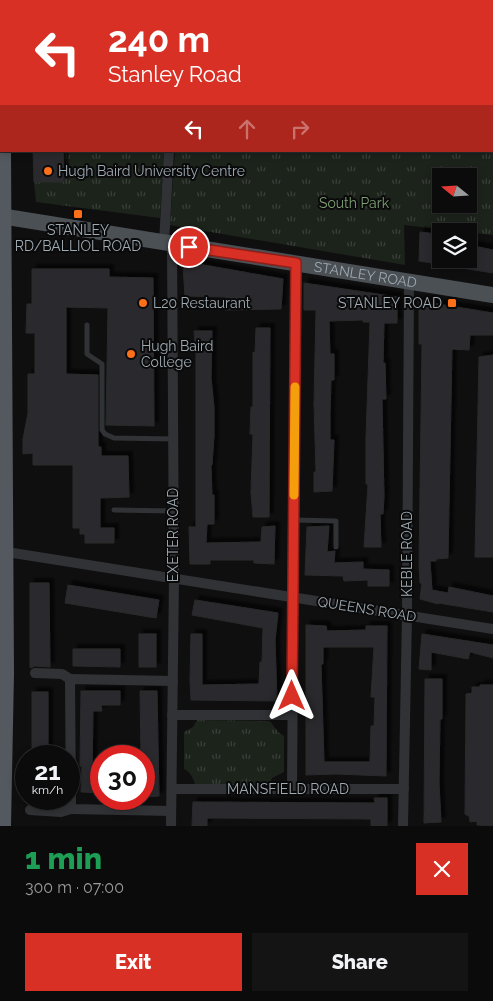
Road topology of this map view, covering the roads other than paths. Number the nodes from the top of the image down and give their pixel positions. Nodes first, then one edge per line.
1 (2, 152) edge
2 (169, 152) edge
3 (1, 217) edge
4 (168, 243) junction
5 (296, 263) junction
6 (409, 282) junction
7 (493, 295) edge
8 (87, 325) dead end
9 (173, 439) junction
10 (114, 510) dead end
11 (173, 511) junction
12 (293, 520) junction
13 (336, 547) dead end
14 (2, 551) edge
15 (174, 577) junction
16 (292, 596) junction
17 (407, 615) junction
18 (493, 629) edge
19 (35, 673) dead end
20 (70, 679) junction
21 (173, 681) junction
22 (172, 715) junction
23 (292, 716) junction
24 (71, 745) edge
25 (292, 788) junction
26 (172, 789) junction
27 (404, 789) junction
28 (80, 809) edge
29 (30, 810) dead end
30 (68, 810) edge
31 (171, 811) junction
32 (2, 826) edge
33 (171, 826) edge
34 (403, 826) edge

1 - 3 highway
2 - 4 street, EXETER ROAD
3 - 4 main road, STANLEY ROAD
3 - 14 highway
4 - 5 main road, STANLEY ROAD
4 - 9 street, EXETER ROAD
5 - 6 main road, STANLEY ROAD
5 - 12 street
6 - 7 main road, STANLEY ROAD
6 - 17 street, KEBLE ROAD
8 - 9 lane
9 - 11 street, EXETER ROAD
10 - 11 lane
11 - 15 street, EXETER ROAD
12 - 13 lane
12 - 16 street
14 - 15 street, QUEENS ROAD
14 - 32 highway
15 - 16 street, QUEENS ROAD
15 - 21 street, EXETER ROAD
16 - 17 street, QUEENS ROAD
16 - 23 street
17 - 18 street, QUEENS ROAD
17 - 27 street, KEBLE ROAD
19 - 20 street
20 - 21 street
20 - 24 street
21 - 22 street, EXETER ROAD
22 - 23 street
22 - 26 street, EXETER ROAD
23 - 25 street
25 - 26 street, MANSFIELD ROAD
25 - 27 street, MANSFIELD ROAD
26 - 31 street, EXETER ROAD
27 - 34 street, KEBLE ROAD
28 - 31 street
29 - 30 street
31 - 33 street, EXETER ROAD

